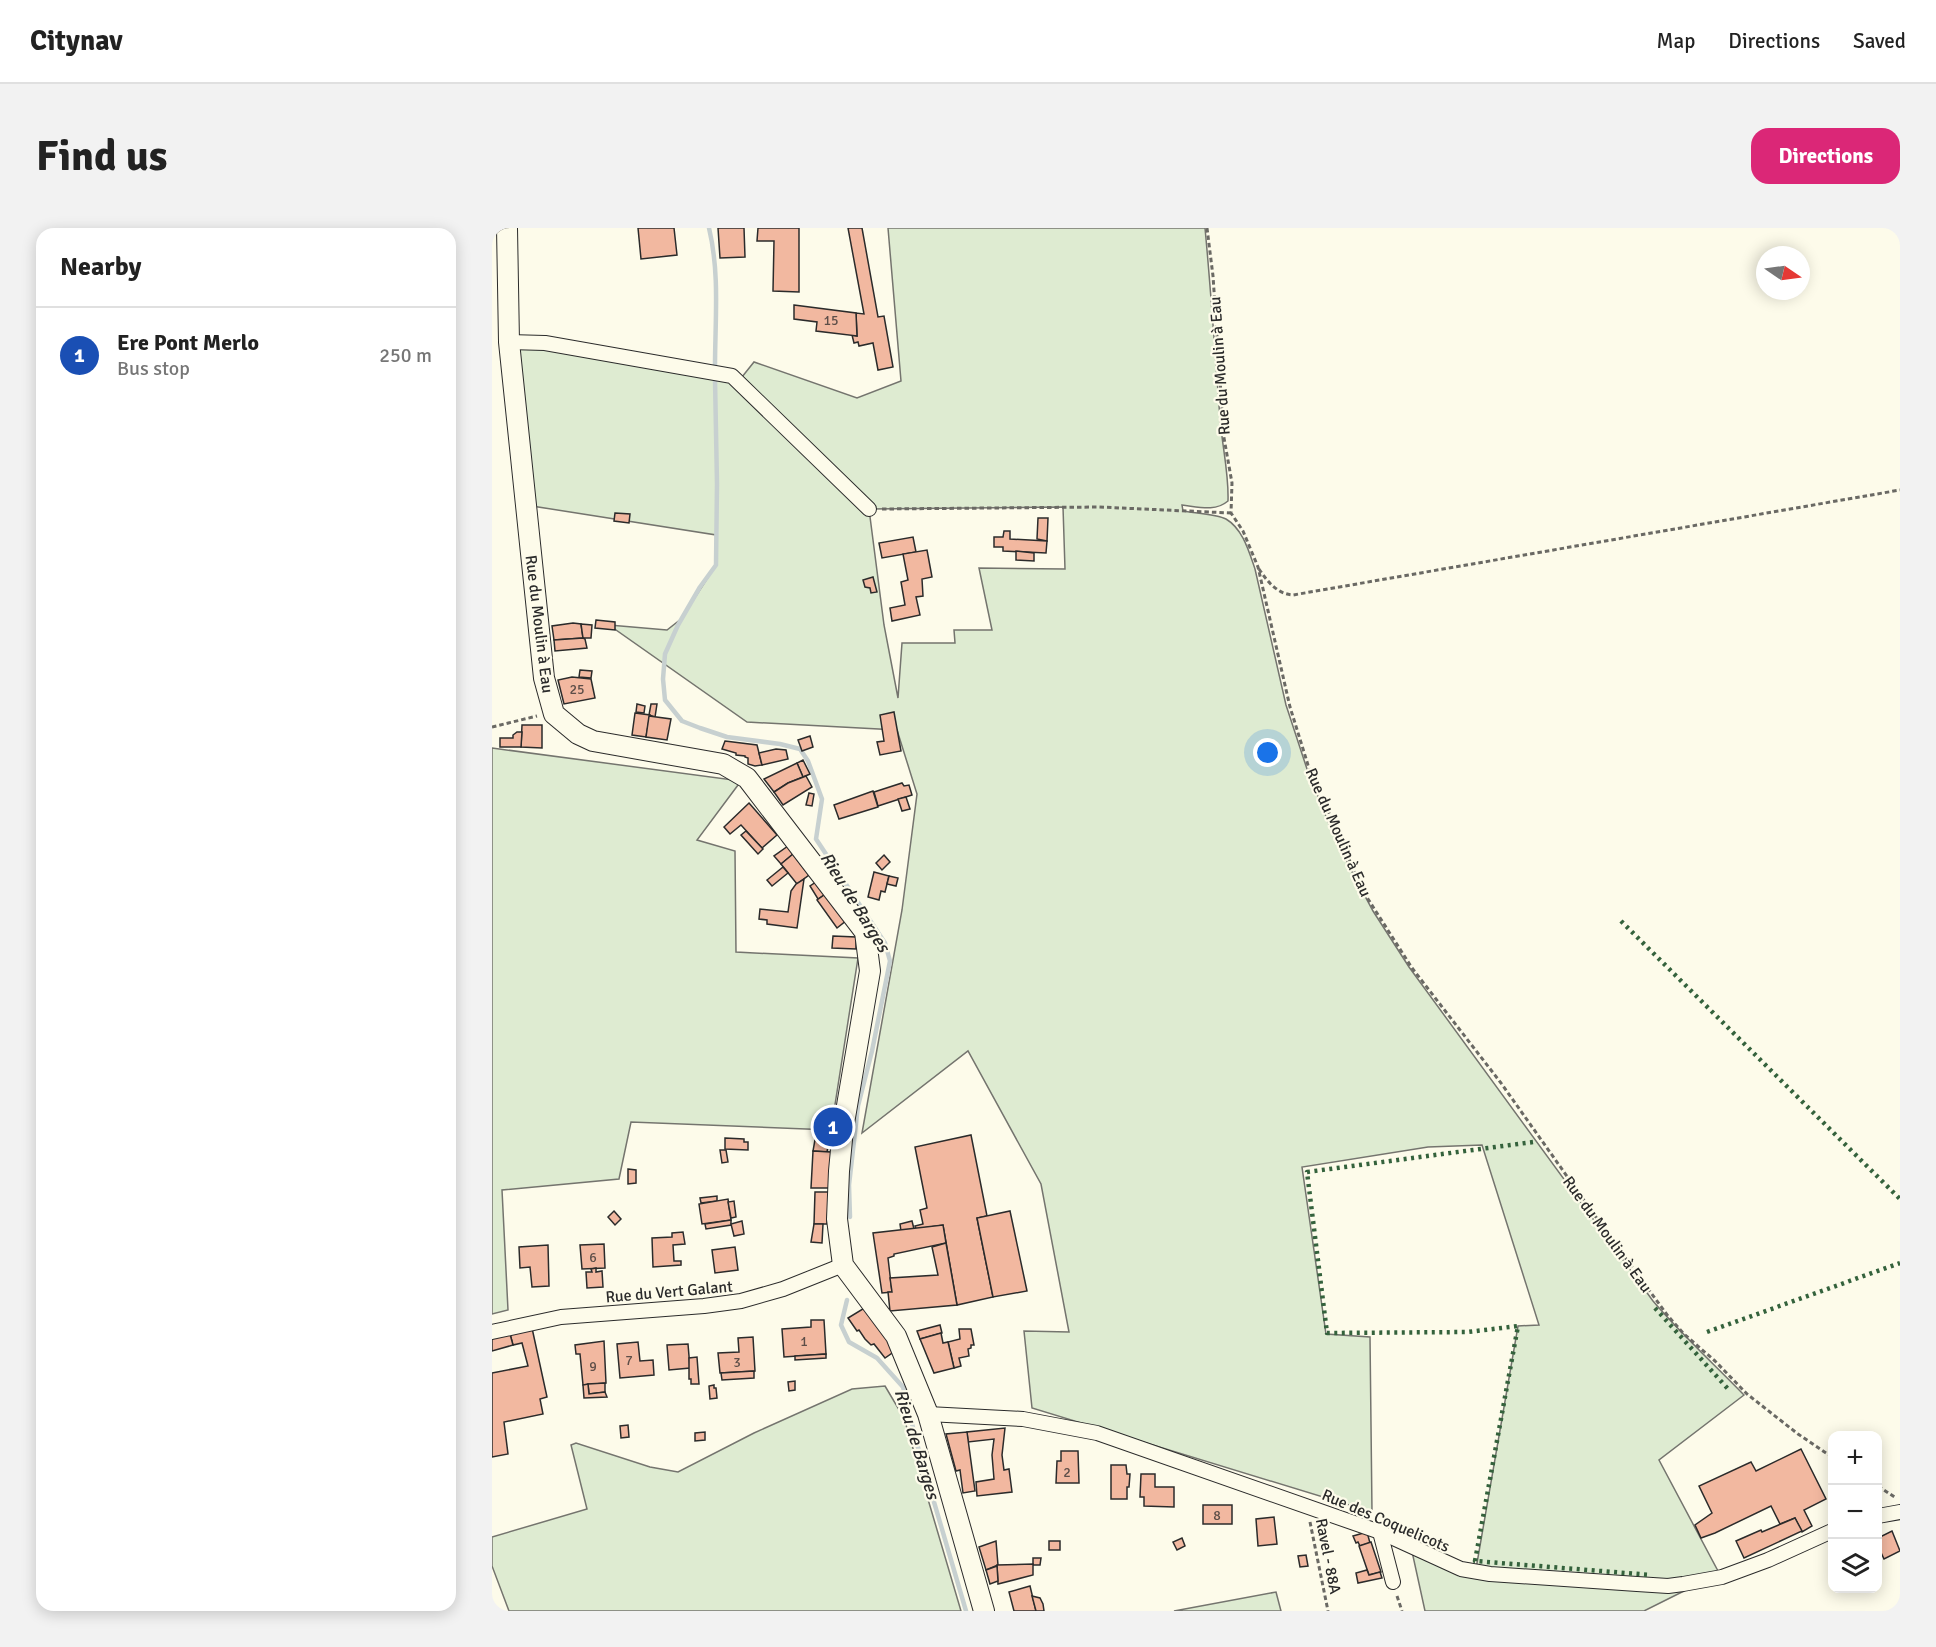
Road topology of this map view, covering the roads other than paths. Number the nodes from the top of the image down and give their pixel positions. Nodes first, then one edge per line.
1 (507, 228) edge
2 (509, 342) junction
3 (869, 509) road end
4 (843, 1265) junction
5 (492, 1332) edge
6 (928, 1414) junction
7 (1900, 1512) edge
8 (1882, 1515) edge
9 (1380, 1532) junction
10 (1828, 1533) edge
11 (1393, 1582) dead end
12 (984, 1611) edge

1 - 2 street, Rue du Moulin à Eau
2 - 3 street
2 - 4 street, Rue du Moulin à Eau
4 - 5 street, Rue du Vert Galant
4 - 6 street
6 - 9 street, Rue des Coquelicots
6 - 12 street
7 - 8 street
9 - 10 street, Rue des Coquelicots
9 - 11 street

